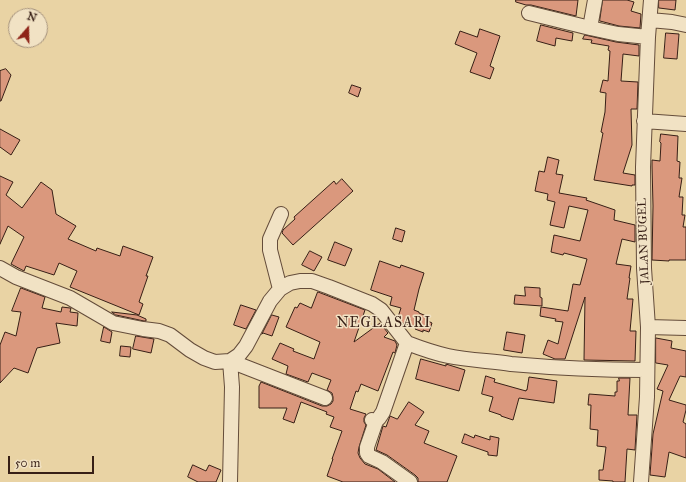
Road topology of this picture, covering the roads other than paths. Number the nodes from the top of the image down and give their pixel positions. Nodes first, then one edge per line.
1 (595, 0) edge
2 (651, 0) edge
3 (529, 13) dead end
4 (650, 20) junction
5 (686, 25) edge
6 (590, 28) junction
7 (648, 37) junction
8 (644, 121) junction
9 (686, 124) edge
10 (281, 214) dead end
11 (0, 268) edge
12 (280, 289) junction
13 (648, 328) junction
14 (686, 328) edge
15 (407, 343) junction
16 (230, 360) junction
17 (647, 370) junction
18 (325, 398) dead end
19 (230, 482) edge
20 (410, 482) edge
21 (642, 482) edge

1 - 6 street
2 - 4 street, JALAN BUGEL
3 - 6 street
4 - 5 street
4 - 7 street, JALAN BUGEL
6 - 7 street
7 - 8 street, JALAN BUGEL
8 - 9 street
8 - 13 street, JALAN BUGEL
10 - 12 street
11 - 16 street
12 - 15 street
12 - 16 street
13 - 14 street
13 - 17 street, JALAN BUGEL
15 - 17 street
15 - 20 street
16 - 18 street
16 - 19 street
17 - 21 street, JALAN BUGEL

